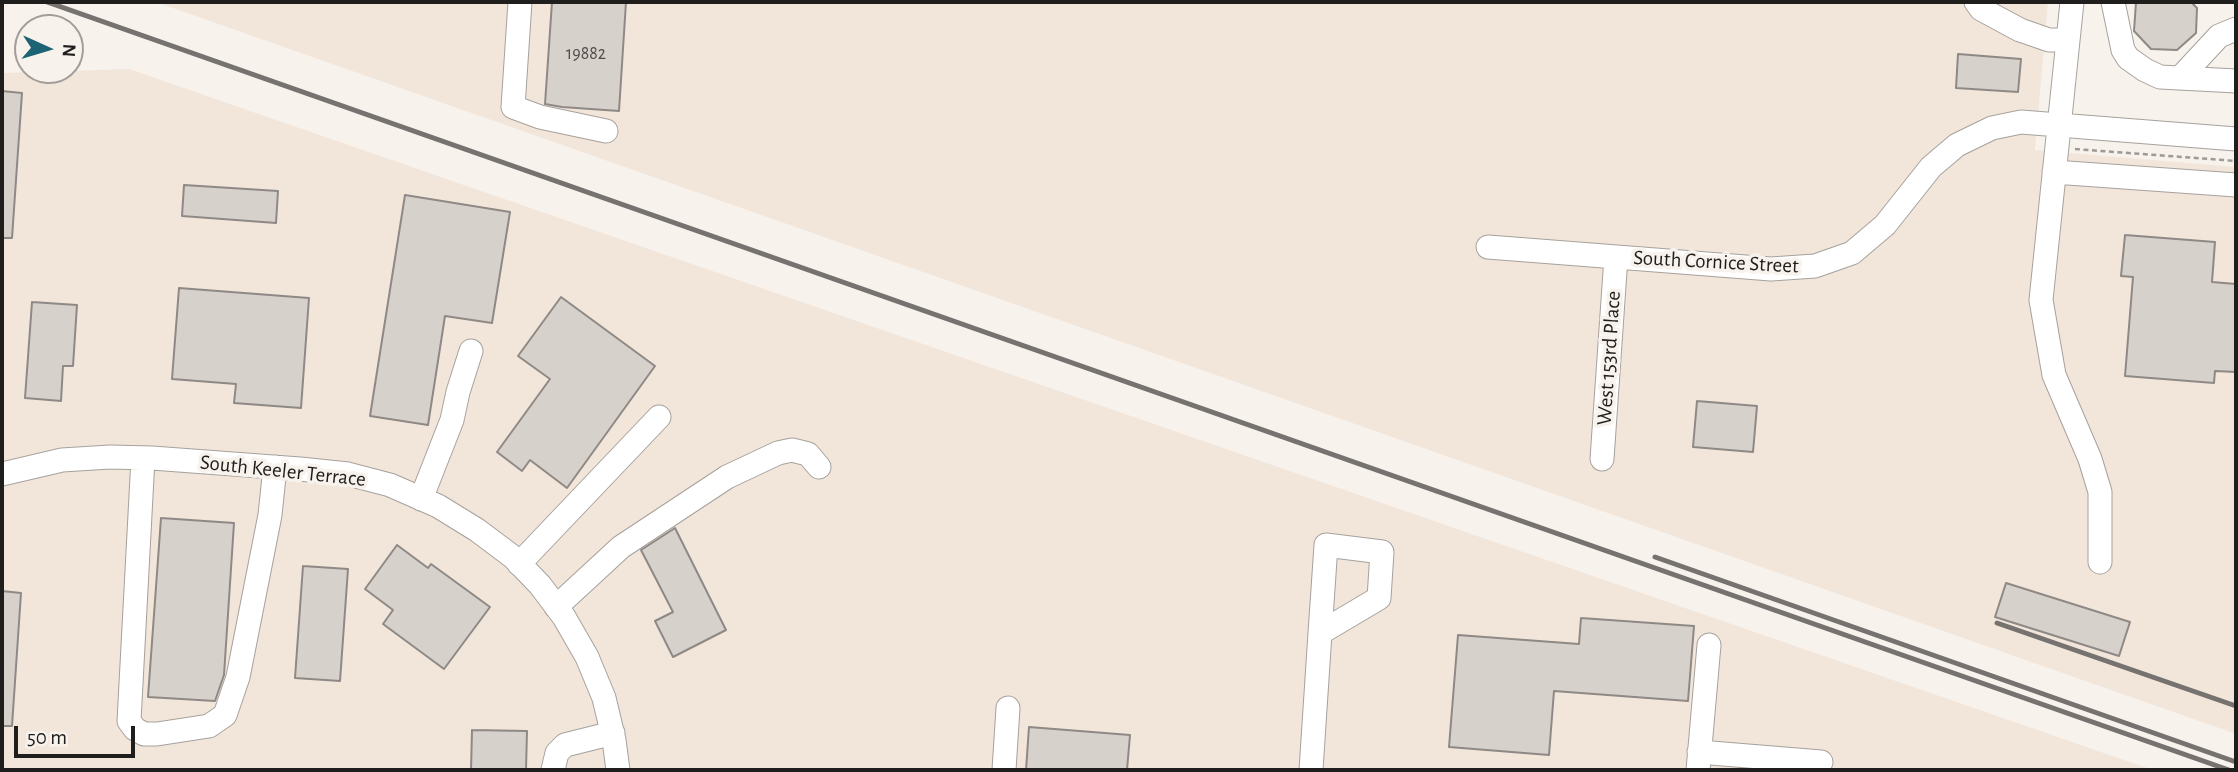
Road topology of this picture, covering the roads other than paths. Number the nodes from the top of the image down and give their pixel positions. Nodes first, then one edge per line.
1 (520, 2) edge
2 (1976, 2) edge
3 (2072, 2) edge
4 (2113, 2) edge
5 (2236, 29) edge
6 (2068, 40) junction
7 (2180, 78) junction
8 (2236, 81) edge
9 (2060, 125) junction
10 (606, 131) dead end
11 (2236, 139) edge
12 (2054, 172) junction
13 (2236, 185) edge
14 (1488, 247) dead end
15 (1616, 257) junction
16 (471, 351) dead end
17 (659, 417) dead end
18 (143, 458) junction
19 (1602, 459) dead end
20 (275, 467) junction
21 (819, 467) dead end
22 (2, 474) edge
23 (421, 499) junction
24 (2099, 562) dead end
25 (519, 564) junction
26 (556, 607) junction
27 (1320, 633) dead end
28 (1709, 645) dead end
29 (1007, 708) dead end
30 (612, 733) junction
31 (1698, 761) edge
32 (1821, 762) dead end
33 (553, 770) edge
34 (618, 770) edge
35 (1004, 770) edge
36 (1311, 770) edge

1 - 10 street
2 - 6 street
3 - 6 street
4 - 7 street
5 - 7 street
6 - 9 street
7 - 8 street
9 - 11 street, South Cornice Street
9 - 12 street
9 - 15 street, South Cornice Street
12 - 13 street
12 - 24 street
14 - 15 street, South Cornice Street
15 - 19 street, West 153rd Place
16 - 23 street
17 - 25 street
18 - 20 street, South Keeler Terrace
18 - 20 street
18 - 22 street, South Keeler Terrace
20 - 23 street, South Keeler Terrace
21 - 26 street
23 - 25 street, South Keeler Terrace
25 - 26 street, South Keeler Terrace
26 - 30 street, South Keeler Terrace
27 - 36 street
28 - 31 street
29 - 35 street
30 - 33 street
30 - 34 street, South Keeler Terrace
31 - 32 street

